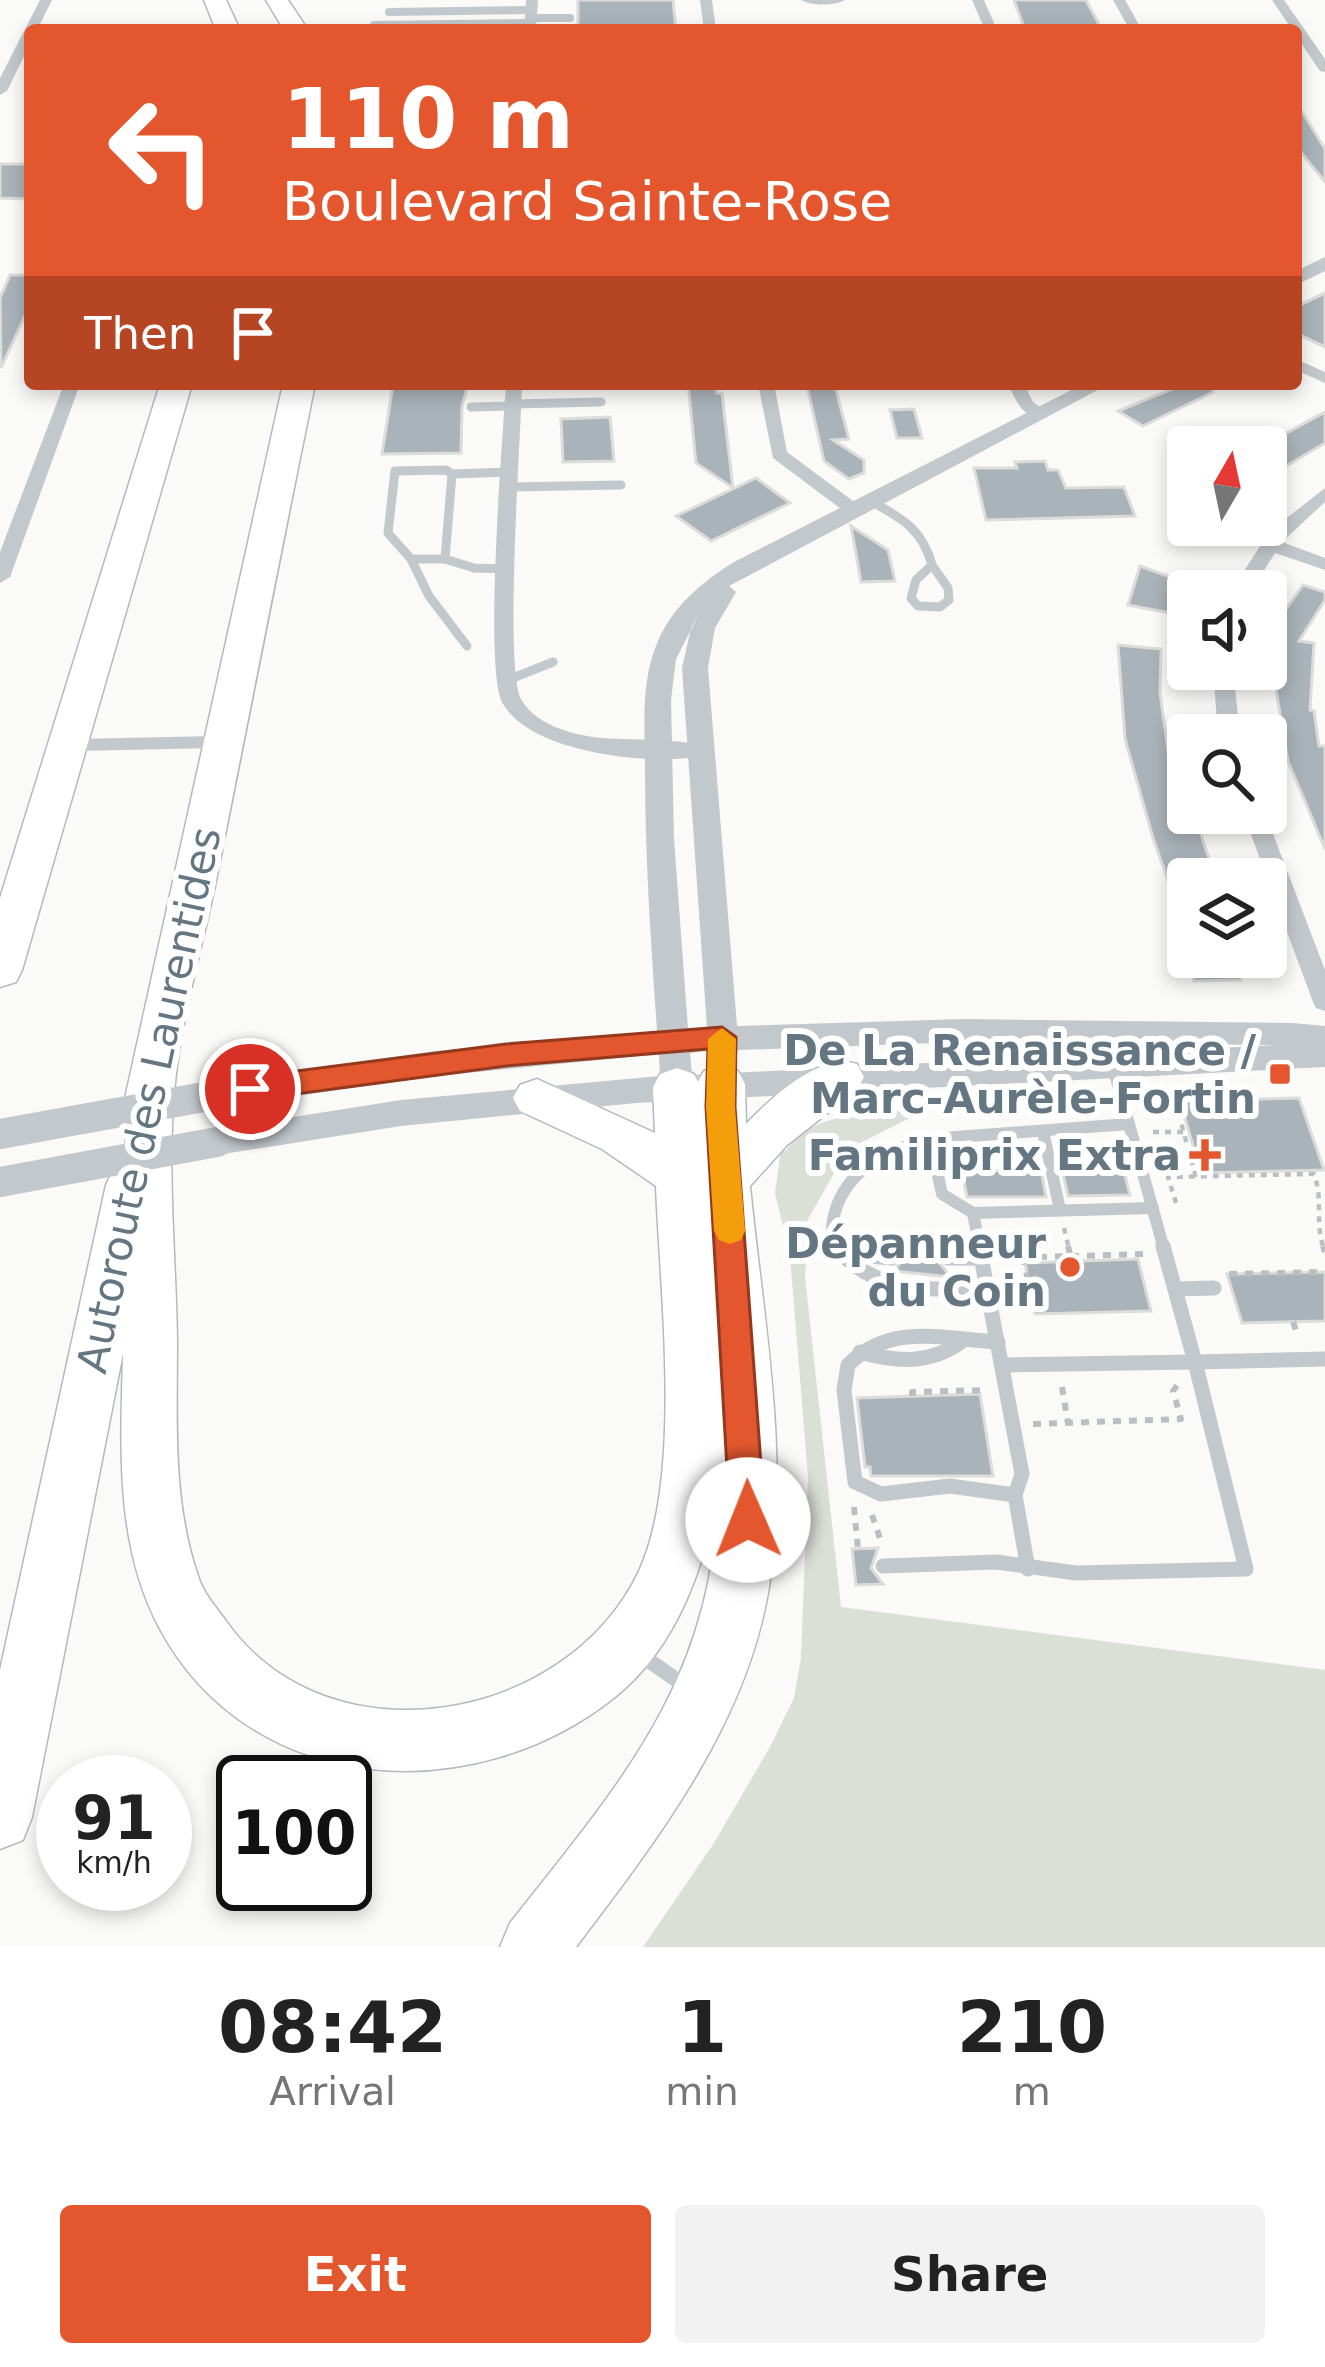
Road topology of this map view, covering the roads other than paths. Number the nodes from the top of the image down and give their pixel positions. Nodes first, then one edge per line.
1 (807, 0) edge
2 (839, 0) edge
3 (388, 12) dead end
4 (531, 16) edge
5 (570, 18) dead end
6 (391, 24) edge
7 (1302, 35) edge
8 (24, 43) edge
9 (1325, 68) edge
10 (0, 91) edge
11 (69, 390) edge
12 (174, 390) edge
13 (298, 390) edge
14 (767, 390) edge
15 (1019, 390) edge
16 (1087, 390) edge
17 (513, 398) edge
18 (601, 402) dead end
19 (471, 407) dead end
20 (1040, 414) junction
21 (452, 474) junction
22 (510, 480) junction
23 (621, 485) dead end
24 (1325, 494) edge
25 (860, 504) junction
26 (1287, 529) edge
27 (8, 533) edge
28 (1276, 546) edge
29 (764, 555) junction
30 (411, 559) junction
31 (445, 559) junction
32 (1325, 564) edge
33 (932, 565) junction
34 (507, 569) junction
35 (0, 578) edge
36 (467, 646) dead end
37 (553, 662) dead end
38 (505, 680) junction
39 (224, 741) junction
40 (67, 745) junction
41 (658, 750) junction
42 (700, 750) junction
43 (1262, 834) edge
44 (0, 970) edge
45 (1325, 1002) edge
46 (1325, 1038) edge
47 (1325, 1055) edge
48 (699, 1062) junction
49 (1113, 1066) junction
50 (840, 1077) junction
51 (150, 1094) junction
52 (537, 1098) junction
53 (1131, 1128) junction
54 (1043, 1131) junction
55 (0, 1134) edge
56 (930, 1139) junction
57 (703, 1178) junction
58 (0, 1182) edge
59 (1153, 1208) junction
60 (1060, 1210) junction
61 (973, 1213) junction
62 (838, 1251) junction
63 (892, 1258) dead end
64 (948, 1258) dead end
65 (982, 1258) junction
66 (1212, 1281) road end
67 (988, 1288) junction
68 (1175, 1289) junction
69 (961, 1342) junction
70 (998, 1342) junction
71 (860, 1352) junction
72 (1325, 1359) edge
73 (1195, 1362) junction
74 (1003, 1365) junction
75 (1015, 1495) junction
76 (883, 1557) road end
77 (1028, 1569) junction
78 (625, 1643) junction
79 (702, 1698) junction
80 (0, 1817) edge
81 (534, 1947) edge

1 - 2 street
3 - 4 lane
4 - 5 lane
4 - 6 lane
7 - 9 street
8 - 10 street
11 - 27 street
12 - 40 highway
13 - 39 highway, Autoroute des Laurentides
14 - 25 street
15 - 20 street
16 - 20 street
17 - 18 lane
17 - 19 lane
17 - 22 street
20 - 25 street
21 - 22 lane
21 - 30 lane
21 - 31 lane
22 - 23 lane
22 - 34 street
24 - 26 street
25 - 29 street
25 - 33 lane
27 - 35 street
28 - 32 street
29 - 41 street
29 - 42 street
30 - 31 lane
30 - 36 lane
31 - 34 lane
33 - 33 lane
34 - 38 street
37 - 38 lane
38 - 41 street
39 - 40 lane
39 - 51 highway, Autoroute des Laurentides
40 - 44 highway
41 - 42 street
41 - 48 street
42 - 48 street
43 - 45 street
46 - 48 street
47 - 49 street
48 - 50 street
48 - 52 street
48 - 55 street, bridge
48 - 57 highway
49 - 50 street
49 - 53 lane
50 - 57 highway
51 - 78 highway
51 - 80 highway, Autoroute des Laurentides
52 - 57 highway
52 - 58 street, bridge
53 - 54 lane
53 - 59 lane
54 - 56 lane
54 - 60 lane
56 - 61 lane
56 - 62 lane
57 - 78 highway
57 - 79 highway
59 - 60 lane
59 - 68 lane
60 - 61 lane
61 - 65 lane
62 - 63 lane
62 - 67 lane
64 - 65 lane
65 - 67 lane
66 - 68 lane
67 - 70 lane
68 - 73 lane
69 - 70 lane
69 - 71 lane
69 - 71 lane
70 - 74 lane
71 - 75 lane
72 - 73 lane
73 - 74 lane
73 - 77 lane
74 - 75 lane
75 - 77 lane
76 - 77 lane
78 - 79 lane
79 - 81 highway

